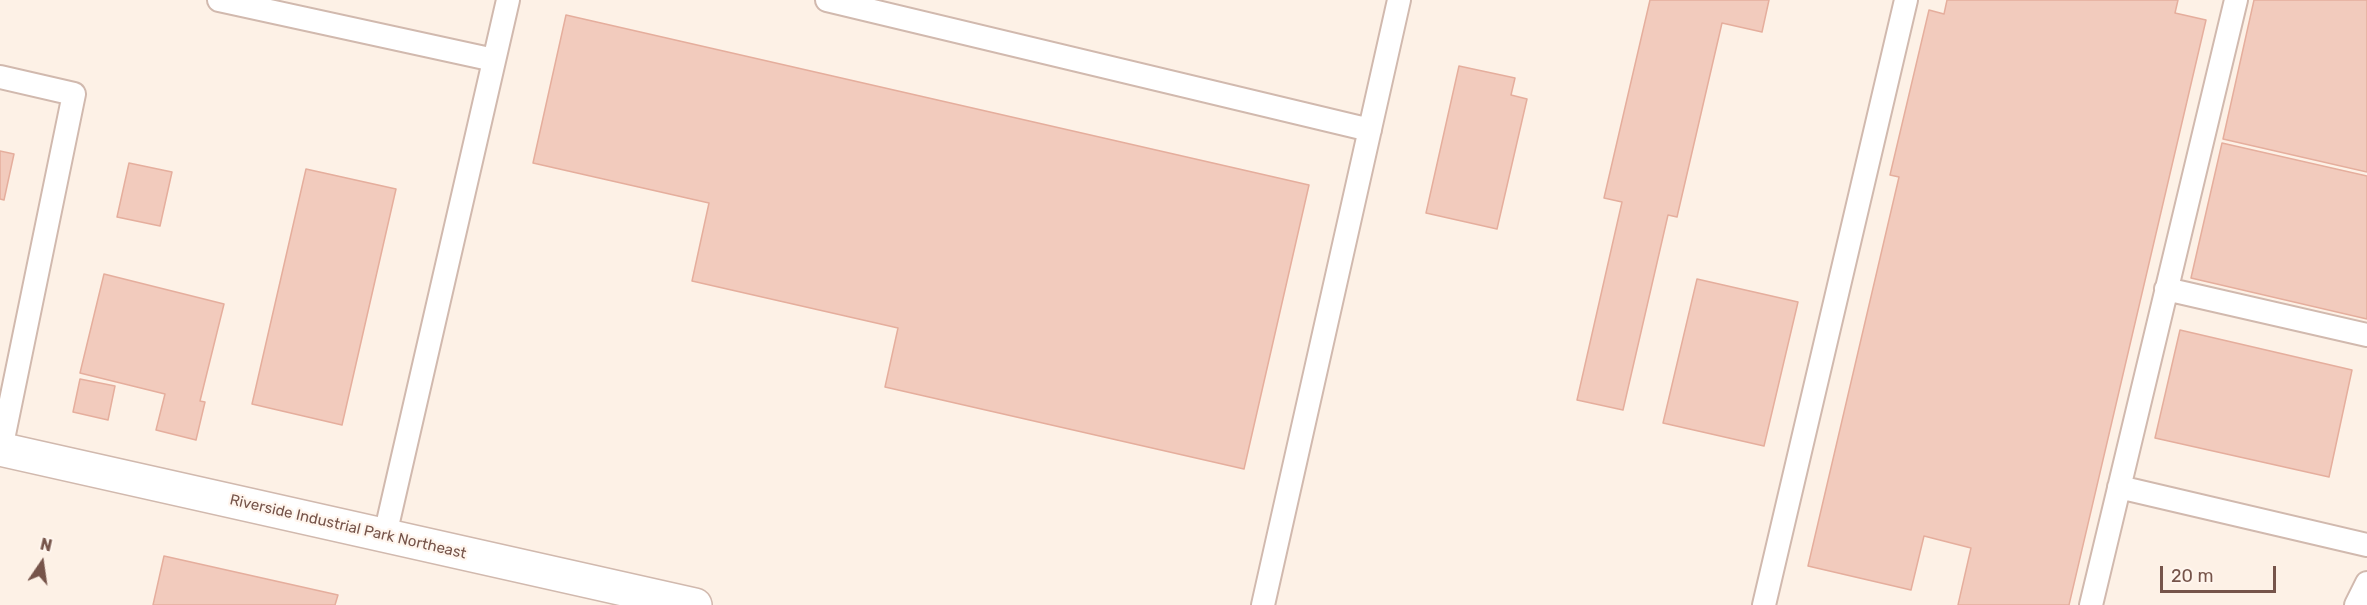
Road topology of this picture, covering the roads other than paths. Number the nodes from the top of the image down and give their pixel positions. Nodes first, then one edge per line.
1 (219, 0) edge
2 (508, 0) edge
3 (827, 0) edge
4 (1399, 0) edge
5 (1906, 0) edge
6 (2236, 0) edge
7 (494, 60) junction
8 (0, 77) edge
9 (1370, 130) junction
10 (2166, 289) junction
11 (2367, 335) edge
12 (0, 449) edge
13 (2120, 487) junction
14 (385, 535) junction
15 (2367, 545) edge
16 (2367, 583) edge
17 (695, 605) edge
18 (1263, 605) edge
19 (1764, 605) edge
20 (2091, 605) edge
21 (2356, 605) edge

1 - 7 lane
2 - 7 lane
3 - 9 lane
4 - 9 lane
5 - 19 lane
6 - 10 lane
7 - 14 lane
8 - 12 lane
9 - 18 lane
10 - 11 lane
10 - 13 lane
12 - 14 street, Riverside Industrial Park Northeast
13 - 15 lane
13 - 20 lane
14 - 17 street, Riverside Industrial Park Northeast
16 - 21 lane

